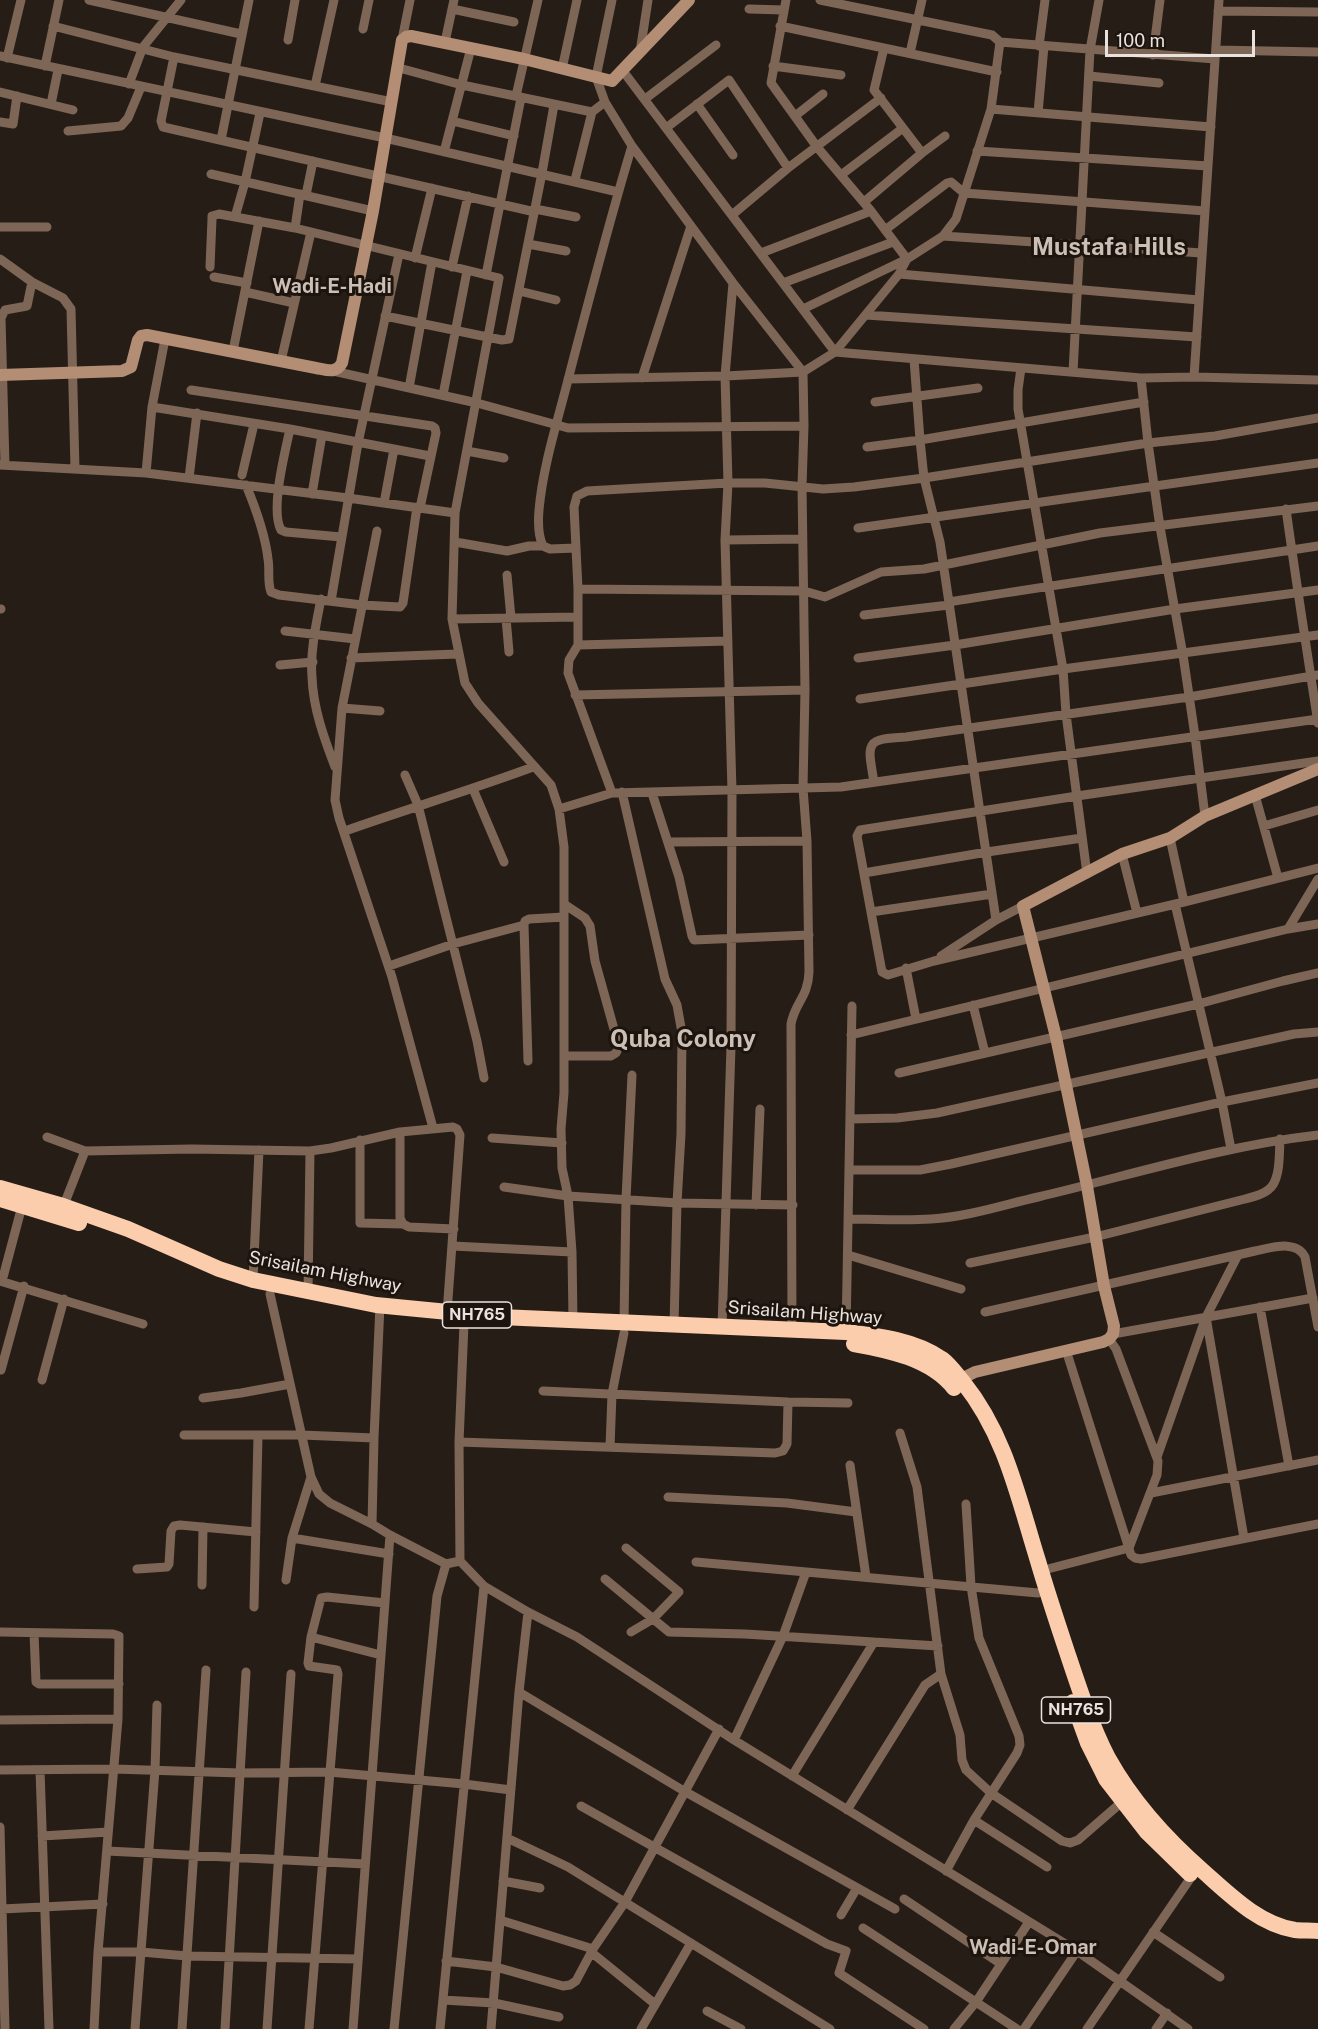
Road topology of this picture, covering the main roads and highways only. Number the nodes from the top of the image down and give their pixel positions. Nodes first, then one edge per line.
1 (0, 1188) edge
2 (0, 1199) edge
3 (61, 1211) junction
4 (380, 1310) junction
5 (624, 1328) junction
6 (956, 1381) junction
7 (1195, 1871) junction
8 (1318, 1931) edge
9 (1318, 1940) edge

1 - 3 highway, Srisailam Highway / NH765
2 - 3 highway, Srisailam Highway / NH765
3 - 4 highway, Srisailam Highway / NH765
3 - 4 highway, Srisailam Highway / NH765
4 - 5 highway, Srisailam Highway / NH765
4 - 5 highway, Srisailam Highway / NH765
5 - 6 highway, Srisailam Highway / NH765
5 - 6 highway, Srisailam Highway / NH765
6 - 7 highway, Srisailam Highway / NH765
6 - 7 highway, Srisailam Highway / NH765
7 - 8 highway, Srisailam Highway / NH765
7 - 9 highway, Srisailam Highway / NH765

